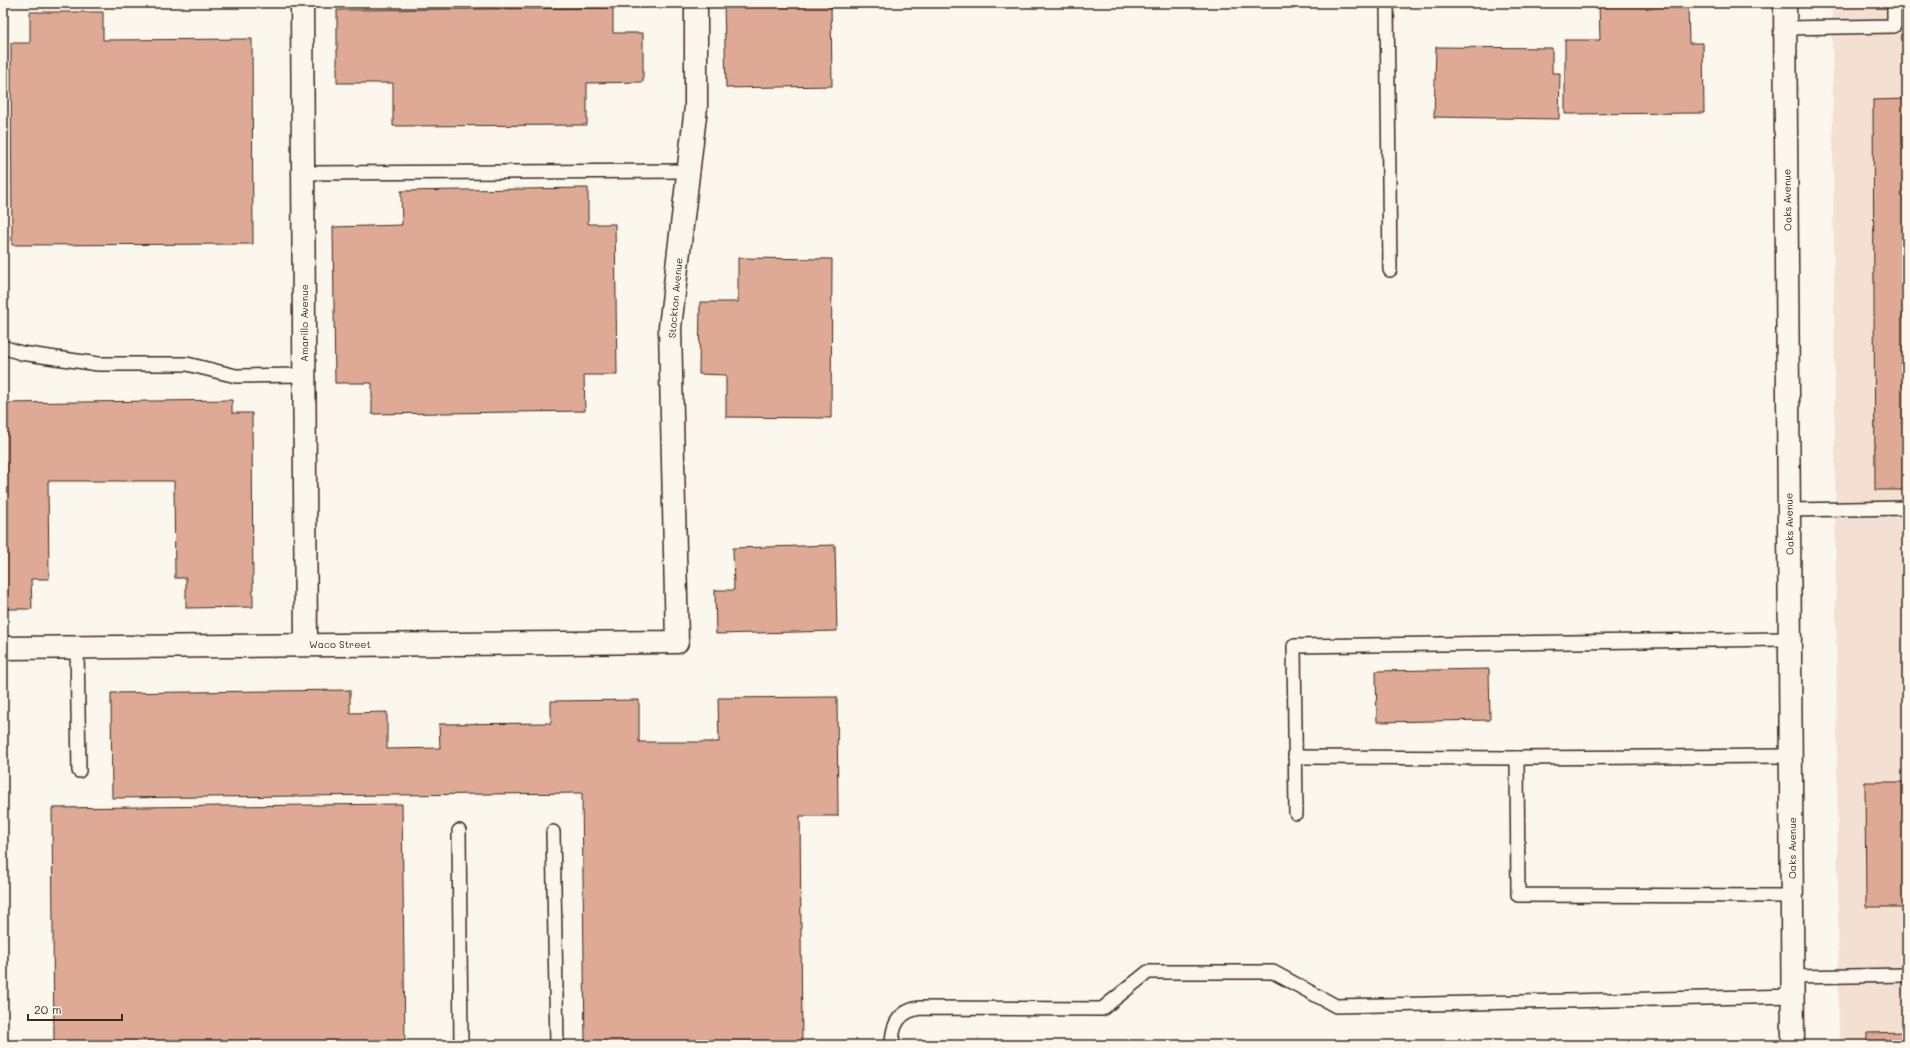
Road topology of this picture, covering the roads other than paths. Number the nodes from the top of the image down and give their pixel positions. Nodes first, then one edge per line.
1 (302, 3) edge
2 (696, 3) edge
3 (1387, 3) edge
4 (1785, 3) edge
5 (1894, 3) edge
6 (1785, 28) junction
7 (689, 171) junction
8 (303, 173) junction
9 (1390, 270) dead end
10 (3, 347) edge
11 (304, 375) junction
12 (1907, 508) edge
13 (1789, 510) junction
14 (1790, 639) junction
15 (677, 642) joint
16 (306, 644) junction
17 (77, 647) junction
18 (3, 648) edge
19 (1791, 756) junction
20 (1295, 757) junction
21 (1517, 758) junction
22 (79, 771) dead end
23 (1296, 813) dead end
24 (459, 831) dead end
25 (553, 832) dead end
26 (1792, 896) junction
27 (1907, 975) edge
28 (1793, 986) junction
29 (461, 1045) edge
30 (557, 1045) edge
31 (892, 1045) edge
32 (1794, 1045) edge

1 - 8 street, Amarillo Avenue
2 - 7 street, Stockton Avenue
3 - 9 lane
4 - 6 street, Oaks Avenue
5 - 6 lane
6 - 13 street, Oaks Avenue
7 - 8 lane
7 - 15 street, Stockton Avenue
8 - 11 street, Amarillo Avenue
10 - 11 lane
11 - 16 street, Amarillo Avenue
12 - 13 lane
13 - 14 street, Oaks Avenue
14 - 19 street, Oaks Avenue
14 - 20 lane
15 - 16 street, Waco Street
16 - 17 street, Waco Street
17 - 18 street, Waco Street
17 - 22 lane
19 - 21 lane
19 - 26 street, Oaks Avenue
20 - 21 lane
20 - 23 lane
21 - 26 lane
24 - 29 lane
25 - 30 lane
26 - 28 street, Oaks Avenue
27 - 28 lane
28 - 31 lane
28 - 32 street, Oaks Avenue

